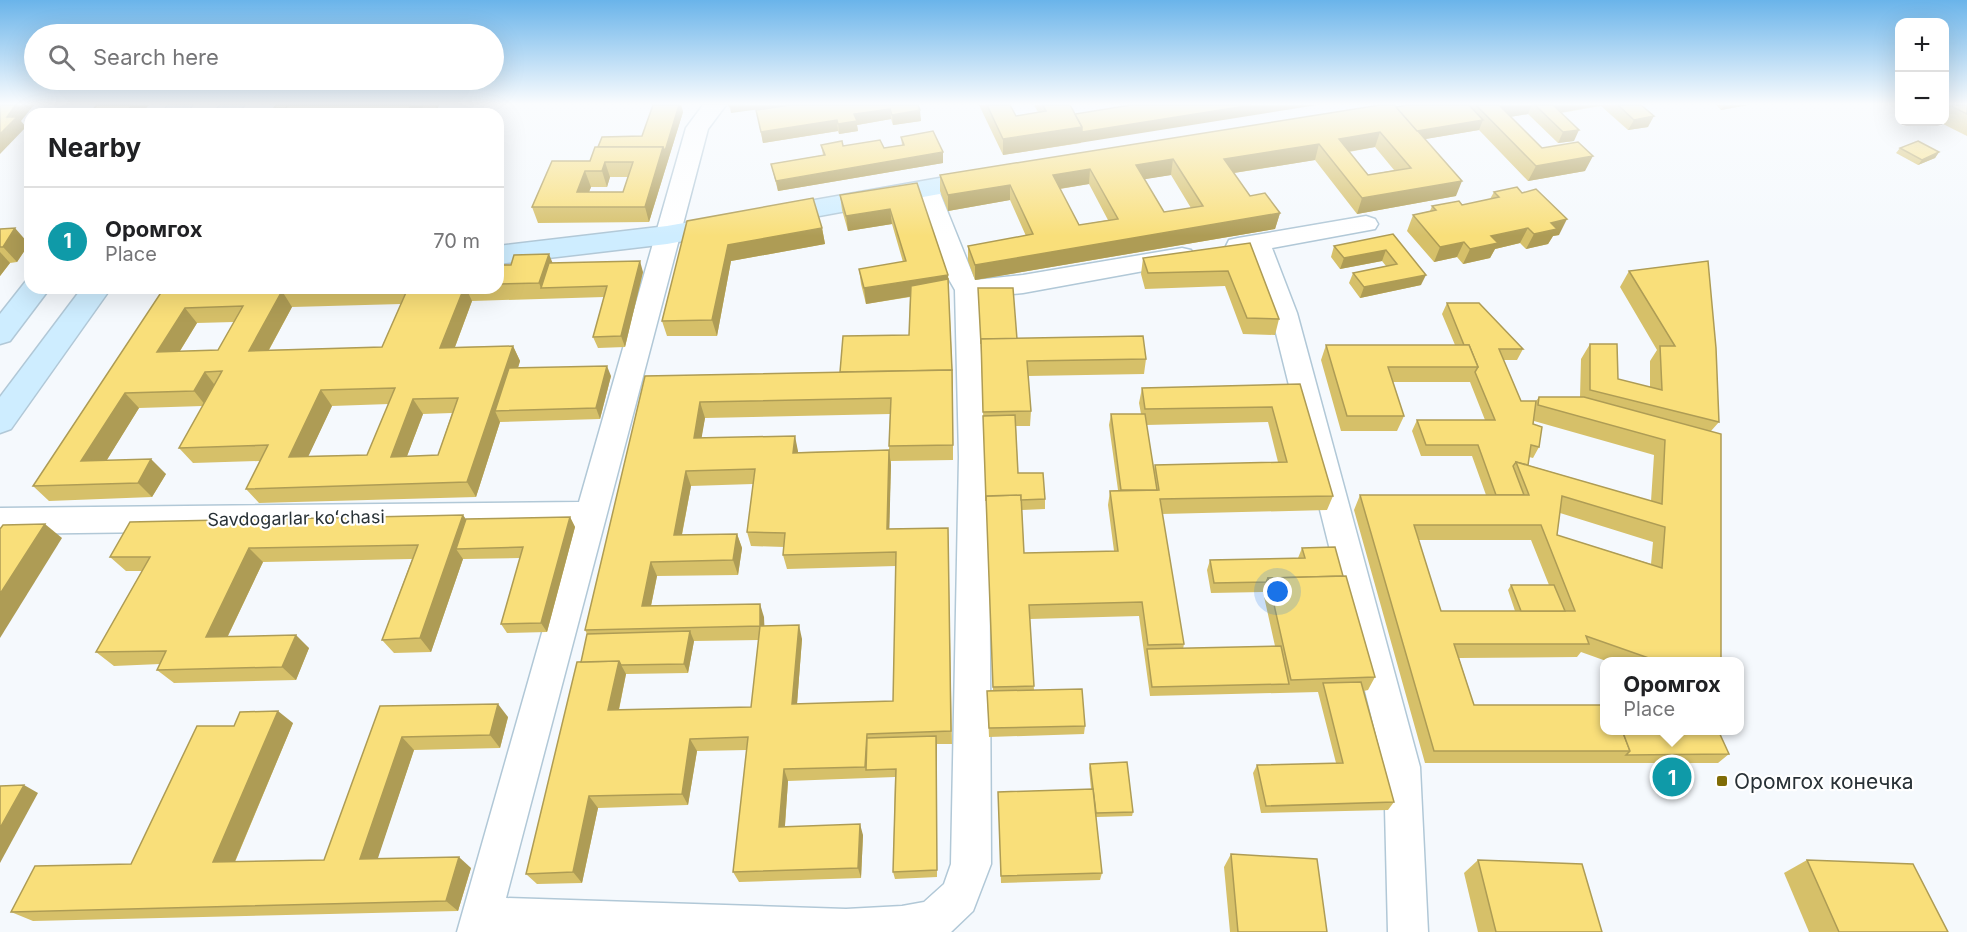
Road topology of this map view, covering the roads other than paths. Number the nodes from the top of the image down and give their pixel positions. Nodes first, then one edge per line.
1 (691, 148) edge
2 (1007, 175) edge
3 (926, 188) junction
4 (1366, 224) dead end
5 (666, 235) junction
6 (1257, 243) junction
7 (504, 254) edge
8 (968, 290) junction
9 (31, 294) edge
10 (93, 294) edge
11 (0, 334) edge
12 (0, 421) edge
13 (592, 514) junction
14 (0, 521) edge
15 (479, 925) edge
16 (1408, 932) edge

1 - 5 street
2 - 3 street
3 - 5 street
3 - 8 street
4 - 6 street
5 - 7 street
5 - 13 street
6 - 8 street
6 - 16 street
8 - 15 street
9 - 11 street
10 - 12 street
13 - 14 street, Savdogarlar koʻchasi
13 - 15 street

